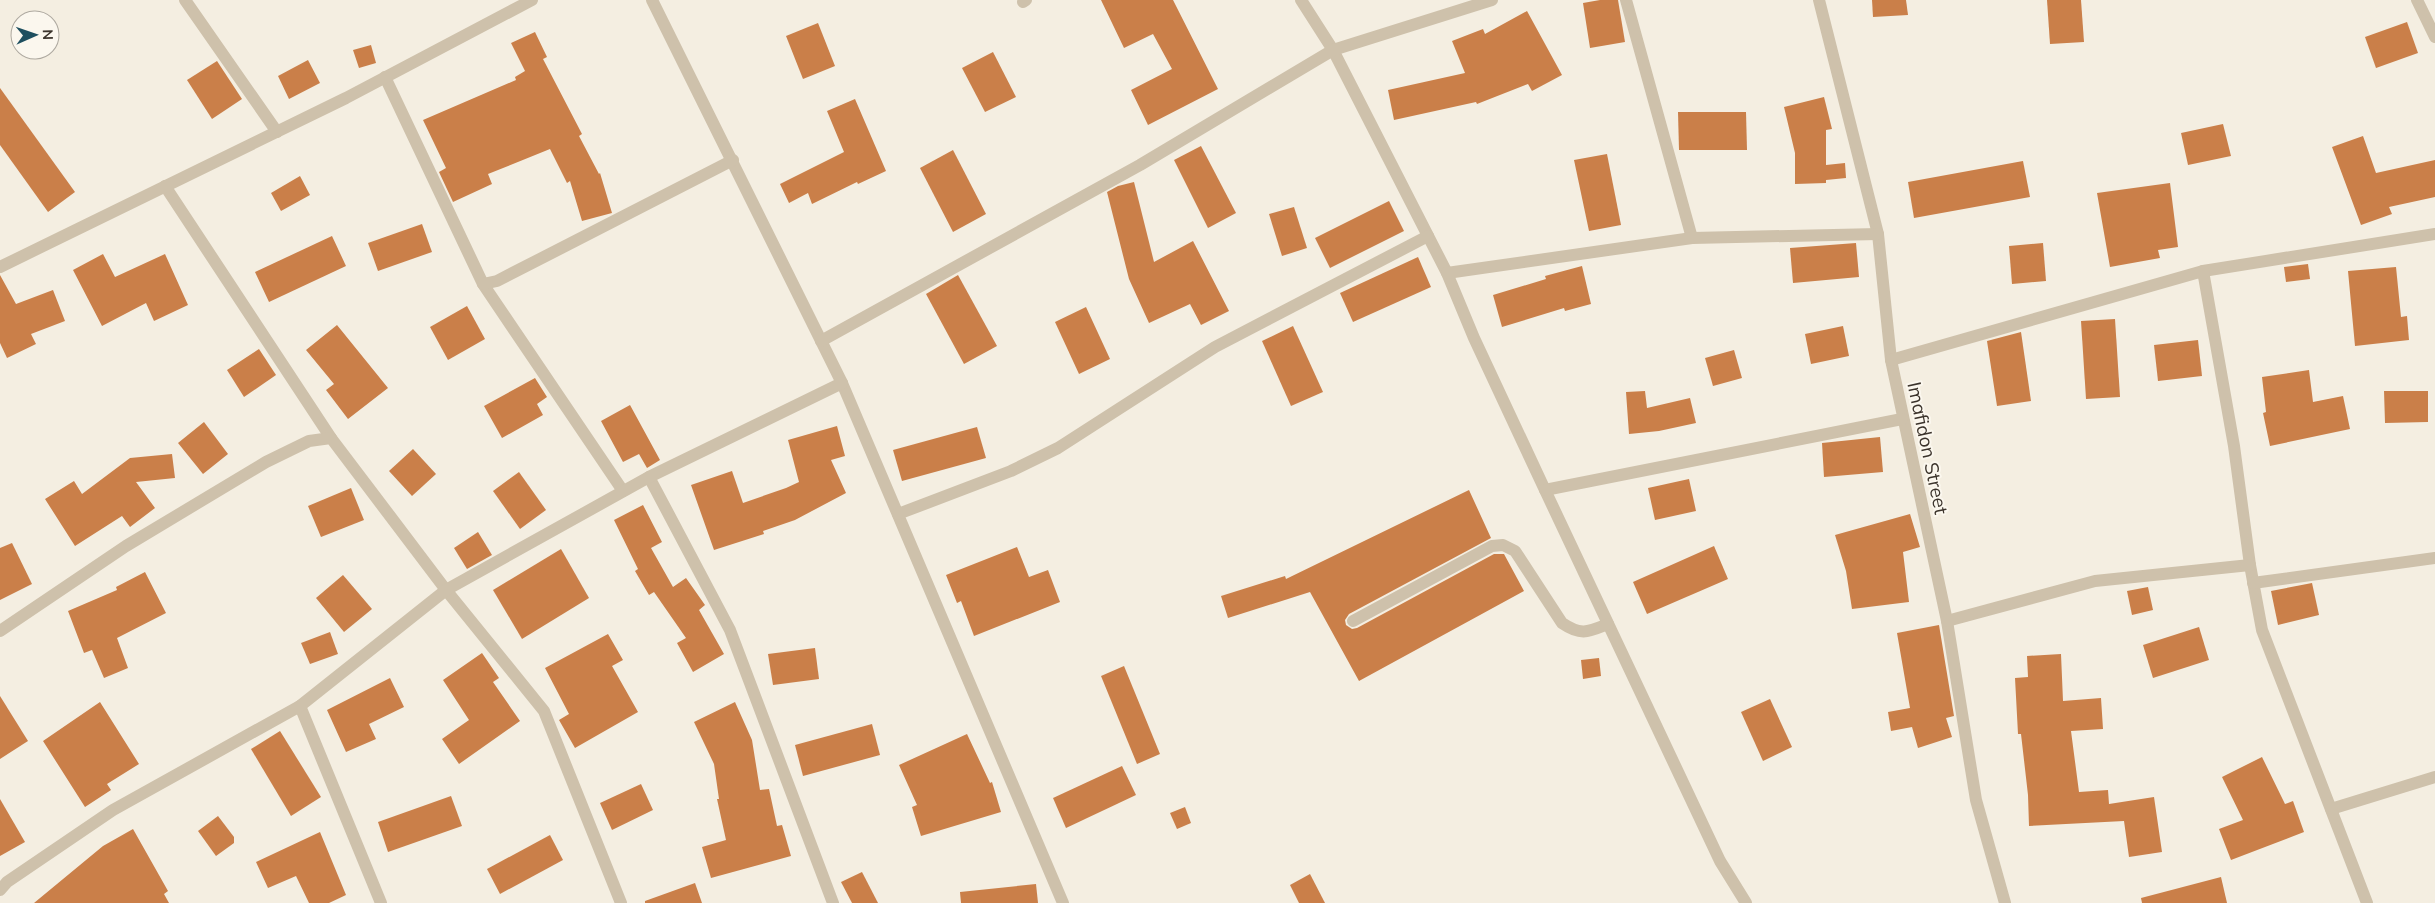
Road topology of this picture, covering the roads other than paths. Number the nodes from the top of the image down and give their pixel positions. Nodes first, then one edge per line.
1 (185, 0) edge
2 (532, 0) edge
3 (652, 0) edge
4 (1300, 0) edge
5 (1492, 0) edge
6 (1626, 0) edge
7 (1819, 0) edge
8 (2417, 0) edge
9 (2435, 37) edge
10 (1333, 50) junction
11 (385, 77) junction
12 (277, 132) junction
13 (733, 160) junction
14 (165, 186) junction
15 (1878, 234) junction
16 (2435, 234) edge
17 (1428, 236) junction
18 (1692, 238) junction
19 (0, 267) edge
20 (2203, 271) junction
21 (1447, 273) junction
22 (483, 284) junction
23 (821, 342) junction
24 (1890, 360) junction
25 (842, 383) junction
26 (1902, 419) junction
27 (331, 438) junction
28 (649, 477) junction
29 (1545, 490) junction
30 (623, 491) junction
31 (898, 514) junction
32 (2435, 558) edge
33 (2250, 565) junction
34 (2253, 583) junction
35 (446, 590) junction
36 (1353, 621) dead end
37 (1947, 621) junction
38 (1608, 624) junction
39 (0, 631) edge
40 (300, 706) junction
41 (2435, 778) edge
42 (2331, 809) junction
43 (0, 890) edge
44 (381, 903) edge
45 (621, 903) edge
46 (833, 903) edge
47 (1063, 903) edge
48 (1746, 903) edge
49 (2005, 903) edge
50 (2367, 903) edge

1 - 12 street
2 - 11 street
3 - 13 street
4 - 10 street
5 - 10 street
6 - 18 street
7 - 15 street, Imafidon Street
8 - 9 street
10 - 17 street
10 - 23 street
11 - 12 street
11 - 22 street
12 - 14 street
13 - 22 street
13 - 23 street
14 - 19 street
14 - 27 street
15 - 18 street
15 - 24 street, Imafidon Street
16 - 20 street
17 - 21 street
17 - 31 street
18 - 21 street
20 - 24 street
20 - 33 street
21 - 29 street
22 - 30 street
23 - 25 street
24 - 26 street, Imafidon Street
25 - 28 street
25 - 31 street
26 - 29 street
26 - 37 street, Imafidon Street
27 - 35 street
27 - 39 street
28 - 30 street
28 - 46 street
29 - 38 street
30 - 35 street
31 - 47 street
32 - 34 street
33 - 34 street
33 - 37 street
34 - 42 street
35 - 40 street
35 - 45 street
36 - 38 street
37 - 49 street, Imafidon Street
38 - 48 street
40 - 43 street
40 - 44 street
41 - 42 street
42 - 50 street

